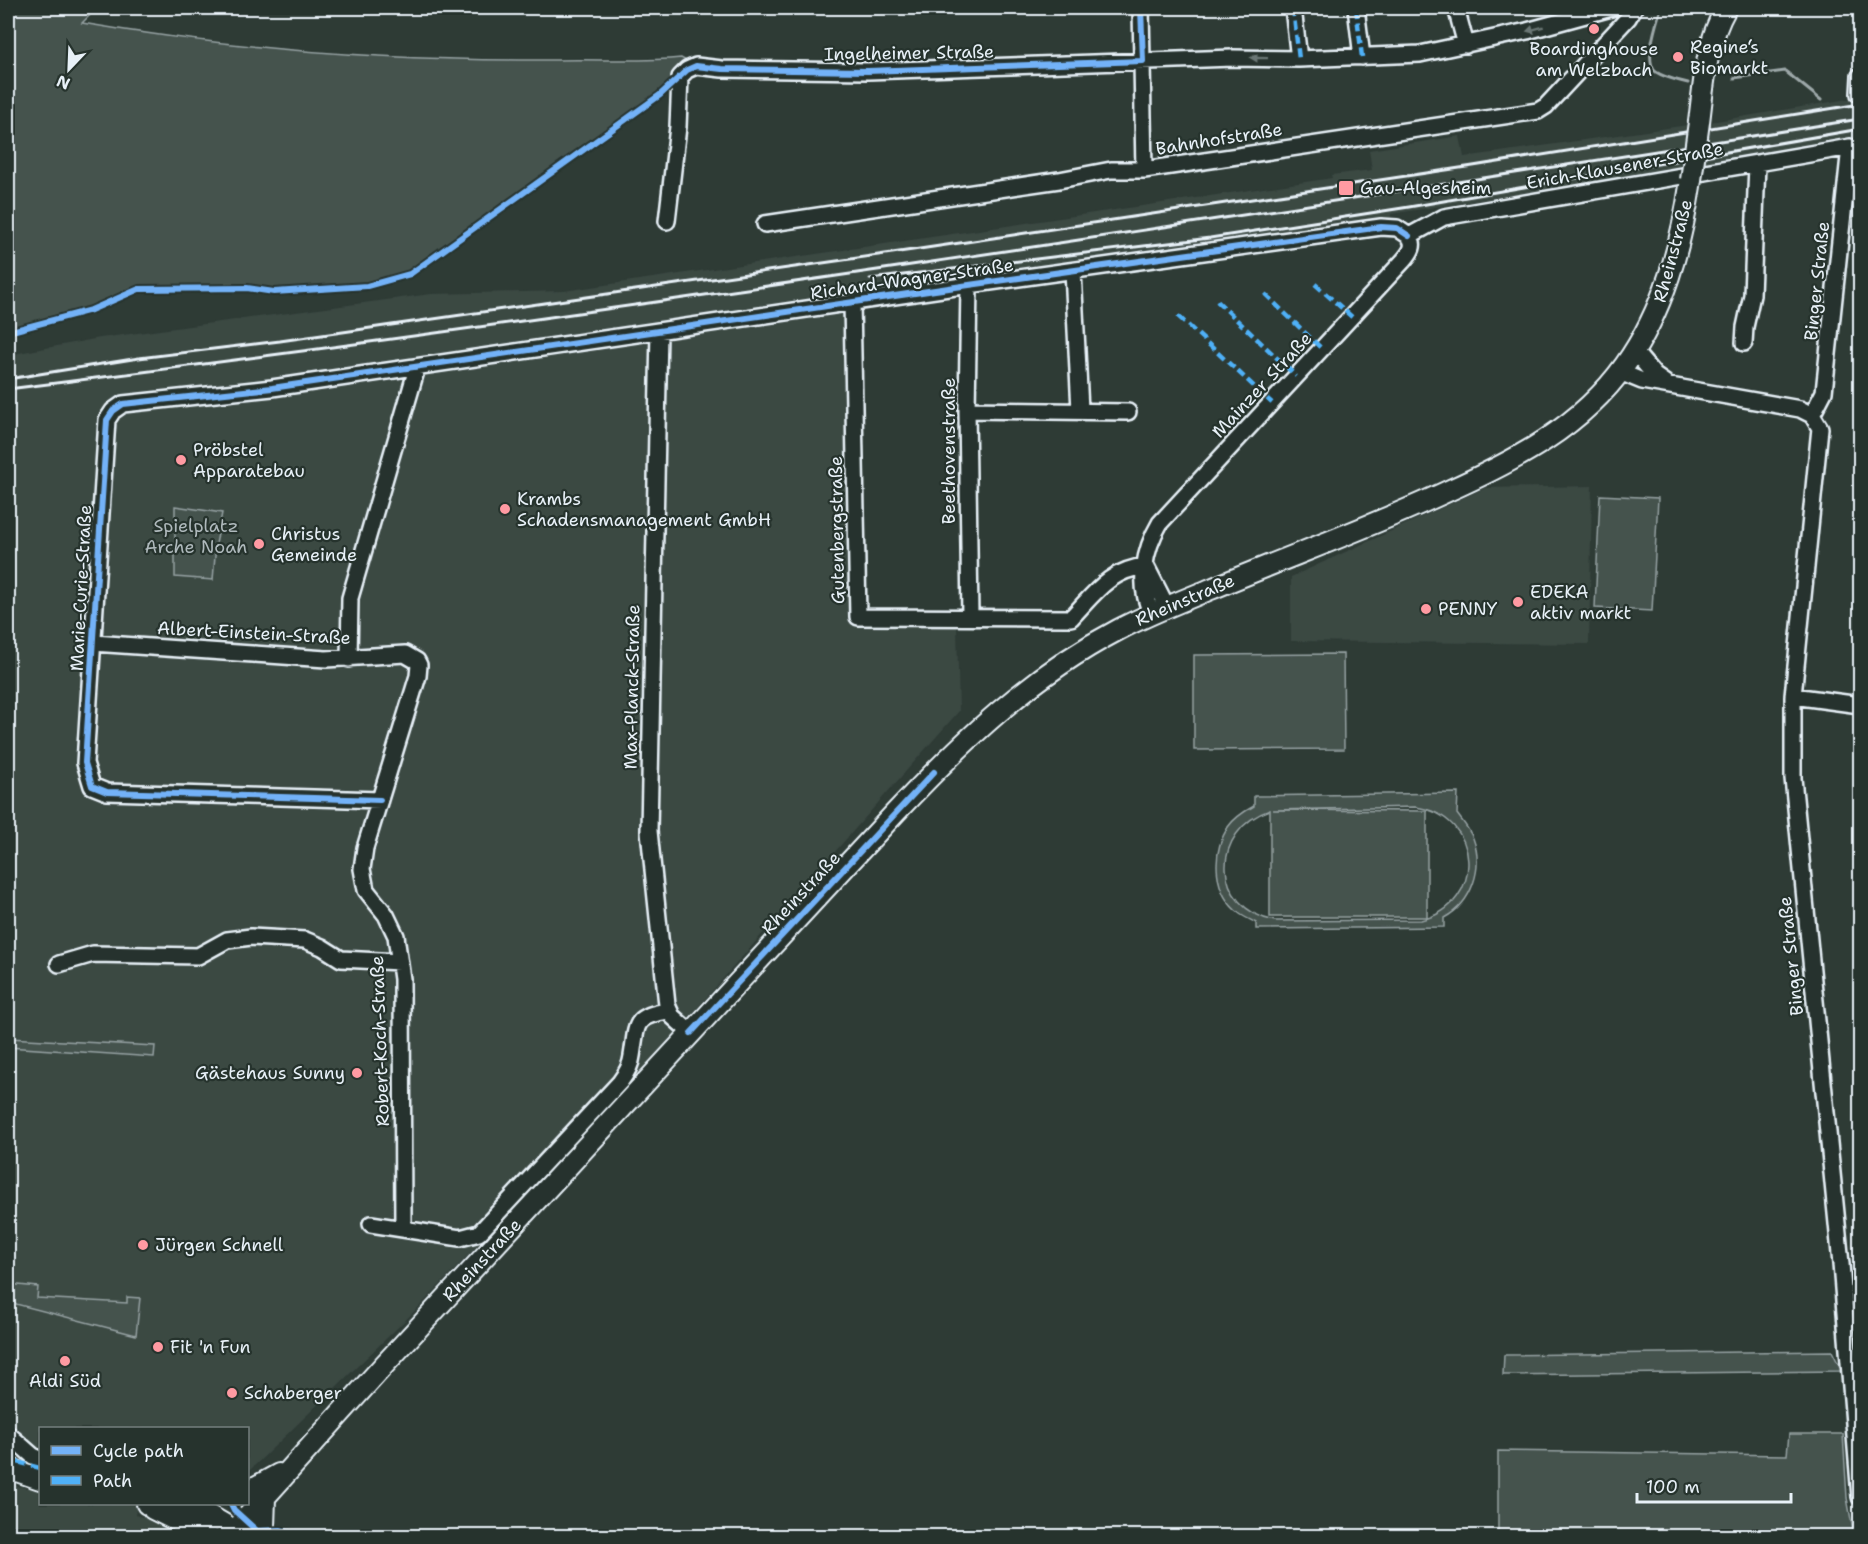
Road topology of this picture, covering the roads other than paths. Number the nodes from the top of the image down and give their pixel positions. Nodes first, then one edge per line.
1 (1141, 8) edge
2 (1293, 8) edge
3 (1356, 8) edge
4 (1456, 8) edge
5 (1611, 8) edge
6 (1634, 8) edge
7 (1726, 8) edge
8 (1466, 45) junction
9 (1362, 57) junction
10 (1299, 59) junction
11 (1143, 61) junction
12 (1860, 76) edge
13 (1858, 94) dead end
14 (1850, 147) junction
15 (1860, 161) edge
16 (1757, 164) junction
17 (1144, 170) junction
18 (667, 221) dead end
19 (765, 224) dead end
20 (1409, 236) junction
21 (1073, 271) junction
22 (969, 285) junction
23 (852, 303) junction
24 (659, 331) junction
25 (1744, 342) dead end
26 (1634, 351) junction
27 (417, 368) junction
28 (1620, 372) junction
29 (1667, 384) junction
30 (967, 410) junction
31 (1080, 410) junction
32 (1128, 412) dead end
33 (1812, 415) junction
34 (1146, 566) junction
35 (1159, 610) junction
36 (970, 616) junction
37 (93, 643) junction
38 (412, 657) joint
39 (349, 659) junction
40 (1793, 696) junction
41 (1860, 705) edge
42 (380, 800) junction
43 (400, 962) junction
44 (59, 964) dead end
45 (668, 1011) junction
46 (691, 1033) junction
47 (370, 1224) dead end
48 (403, 1229) junction
49 (8, 1434) edge
50 (39, 1459) edge
51 (8, 1468) edge
52 (25, 1477) edge
53 (256, 1494) edge
54 (1860, 1497) edge
55 (149, 1505) edge
56 (162, 1505) edge
57 (208, 1505) edge
58 (194, 1509) junction
59 (181, 1529) edge
60 (236, 1534) edge
61 (207, 1536) edge
62 (266, 1536) edge

1 - 11 street
2 - 10 street
3 - 9 street
4 - 8 street
5 -> 8 street, Ingelheimer Straße
6 - 17 street, Bahnhofstraße
7 - 26 main road, Rheinstraße, bridge
8 - 9 street, Ingelheimer Straße
9 - 10 street, Ingelheimer Straße
10 -> 11 street, Ingelheimer Straße
11 - 17 street
11 - 18 street, Ingelheimer Straße
12 - 13 street
14 - 15 street
14 - 16 street, Erich-Klausener-Straße
14 - 33 street, Binger Straße
16 - 20 street, Erich-Klausener-Straße
16 - 25 street
17 - 19 street, Bahnhofstraße
20 - 21 street, Richard-Wagner-Straße
20 - 34 street, Mainzer Straße
21 - 22 street, Richard-Wagner-Straße
21 - 31 street
22 - 23 street, Richard-Wagner-Straße
22 - 30 street, Beethovenstraße
23 - 24 street, Richard-Wagner-Straße
23 - 36 street, Gutenbergstraße
24 - 27 street, Richard-Wagner-Straße
24 - 45 street, Max-Planck-Straße
26 - 28 main road, Rheinstraße
26 - 29 street
27 - 37 street, Marie-Curie-Straße
27 - 39 street
28 - 29 street
28 - 35 main road, Rheinstraße
29 - 33 street
30 - 31 street
30 - 36 street, Beethovenstraße
31 - 32 street
33 - 40 street, Binger Straße
34 - 35 street, Mainzer Straße
34 - 36 street, Gutenbergstraße
35 - 46 main road, Rheinstraße
37 - 39 street, Albert-Einstein-Straße
37 - 42 street, Marie-Curie-Straße
38 - 39 street, Albert-Einstein-Straße
38 - 42 street, Robert-Koch-Straße
40 - 41 street
40 - 54 street, Binger Straße
42 - 43 street, Robert-Koch-Straße
43 - 44 street
43 - 48 street, Robert-Koch-Straße
45 - 46 street
45 - 48 street, Rheinstraße
46 - 53 main road, Rheinstraße
47 - 48 street, Rheinstraße
49 - 50 street
51 - 52 main road
53 - 60 main road, Rheinstraße
53 - 62 main road
55 - 59 main road, Rheinstraße
56 - 58 main road, Rheinstraße
57 - 58 main road
58 - 60 main road, Rheinstraße
59 - 61 main road, Rheinstraße

